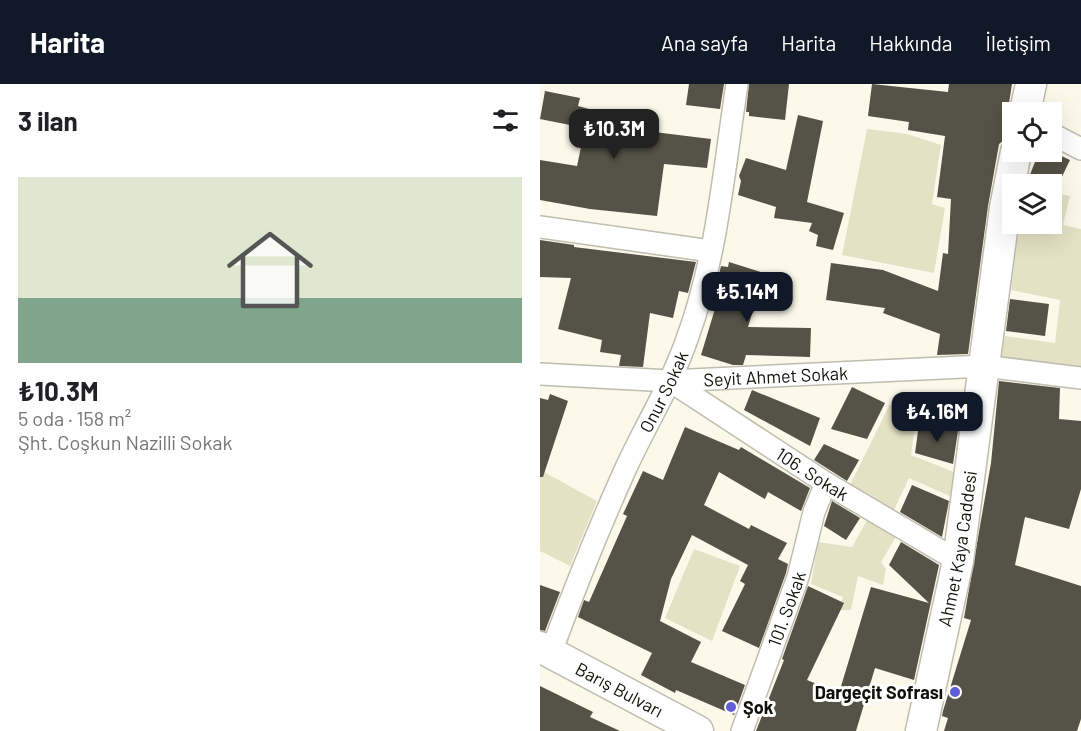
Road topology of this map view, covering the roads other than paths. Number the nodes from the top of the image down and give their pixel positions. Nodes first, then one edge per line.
1 (736, 84) edge
2 (1031, 84) edge
3 (1026, 102) edge
4 (1062, 139) edge
5 (1081, 149) edge
6 (1015, 162) edge
7 (540, 227) edge
8 (711, 251) junction
9 (984, 366) junction
10 (540, 374) edge
11 (1081, 378) edge
12 (670, 381) junction
13 (826, 483) junction
14 (958, 561) junction
15 (546, 650) edge
16 (698, 731) edge
17 (742, 731) edge
18 (921, 731) edge

1 - 8 street, Onur Sokak
2 - 3 street
4 - 5 street
6 - 9 street, Ahmet Kaya Caddesi
7 - 8 street
8 - 12 street, Onur Sokak
9 - 11 street, Seyit Ahmet Sokak
9 - 12 street, Seyit Ahmet Sokak
9 - 14 street, Ahmet Kaya Caddesi
10 - 12 street, Seyit Ahmet Sokak
12 - 13 street, 106. Sokak
12 - 15 street, Onur Sokak
13 - 14 street, 106. Sokak
13 - 17 street, 101. Sokak
14 - 18 street, Ahmet Kaya Caddesi
15 - 16 street, Barış Bulvarı

